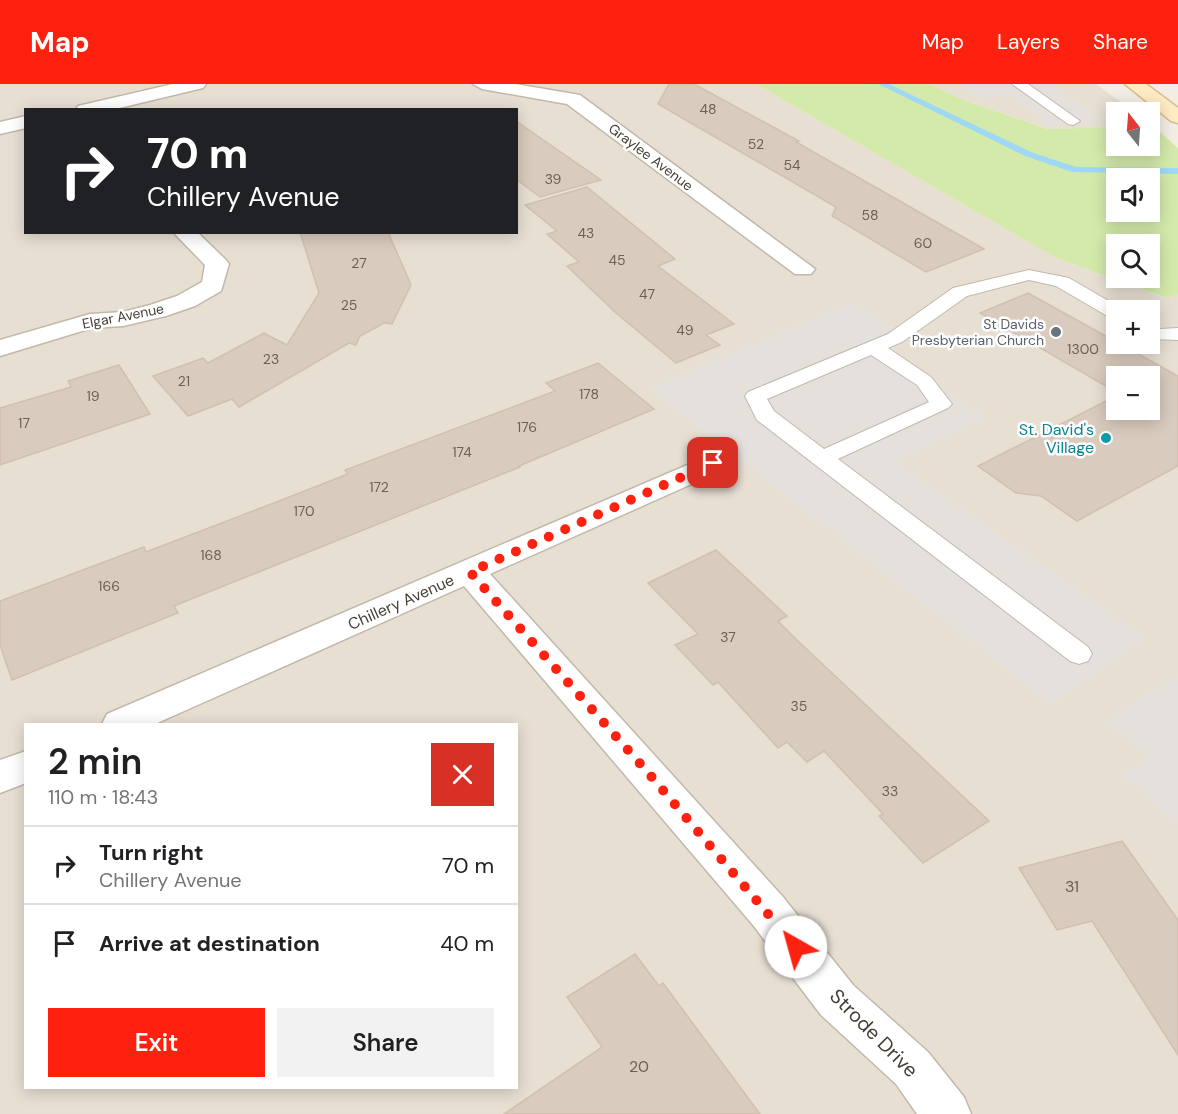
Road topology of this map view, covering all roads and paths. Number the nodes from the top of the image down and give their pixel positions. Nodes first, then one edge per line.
1 (197, 84) edge
2 (482, 84) edge
3 (1019, 84) edge
4 (1134, 84) edge
5 (94, 108) edge
6 (1178, 117) edge
7 (1073, 122) dead end
8 (24, 123) edge
9 (0, 128) edge
10 (186, 234) edge
11 (802, 269) dead end
12 (1106, 307) edge
13 (1178, 334) edge
14 (1160, 335) edge
15 (873, 347) junction
16 (0, 348) edge
17 (822, 458) junction
18 (713, 463) dead end
19 (470, 572) junction
20 (1079, 654) dead end
21 (122, 723) edge
22 (24, 767) edge
23 (0, 777) edge
24 (947, 1114) edge

1 - 5 street
2 - 11 street, Graylee Avenue
3 - 7 lane
4 - 6 main road
8 - 9 street
10 - 16 street, Elgar Avenue
12 - 15 lane
13 - 14 lane
15 - 17 lane
15 - 17 lane
17 - 20 lane
18 - 19 street, Chillery Avenue
19 - 21 street, Chillery Avenue
19 - 24 street, Strode Drive
22 - 23 street

